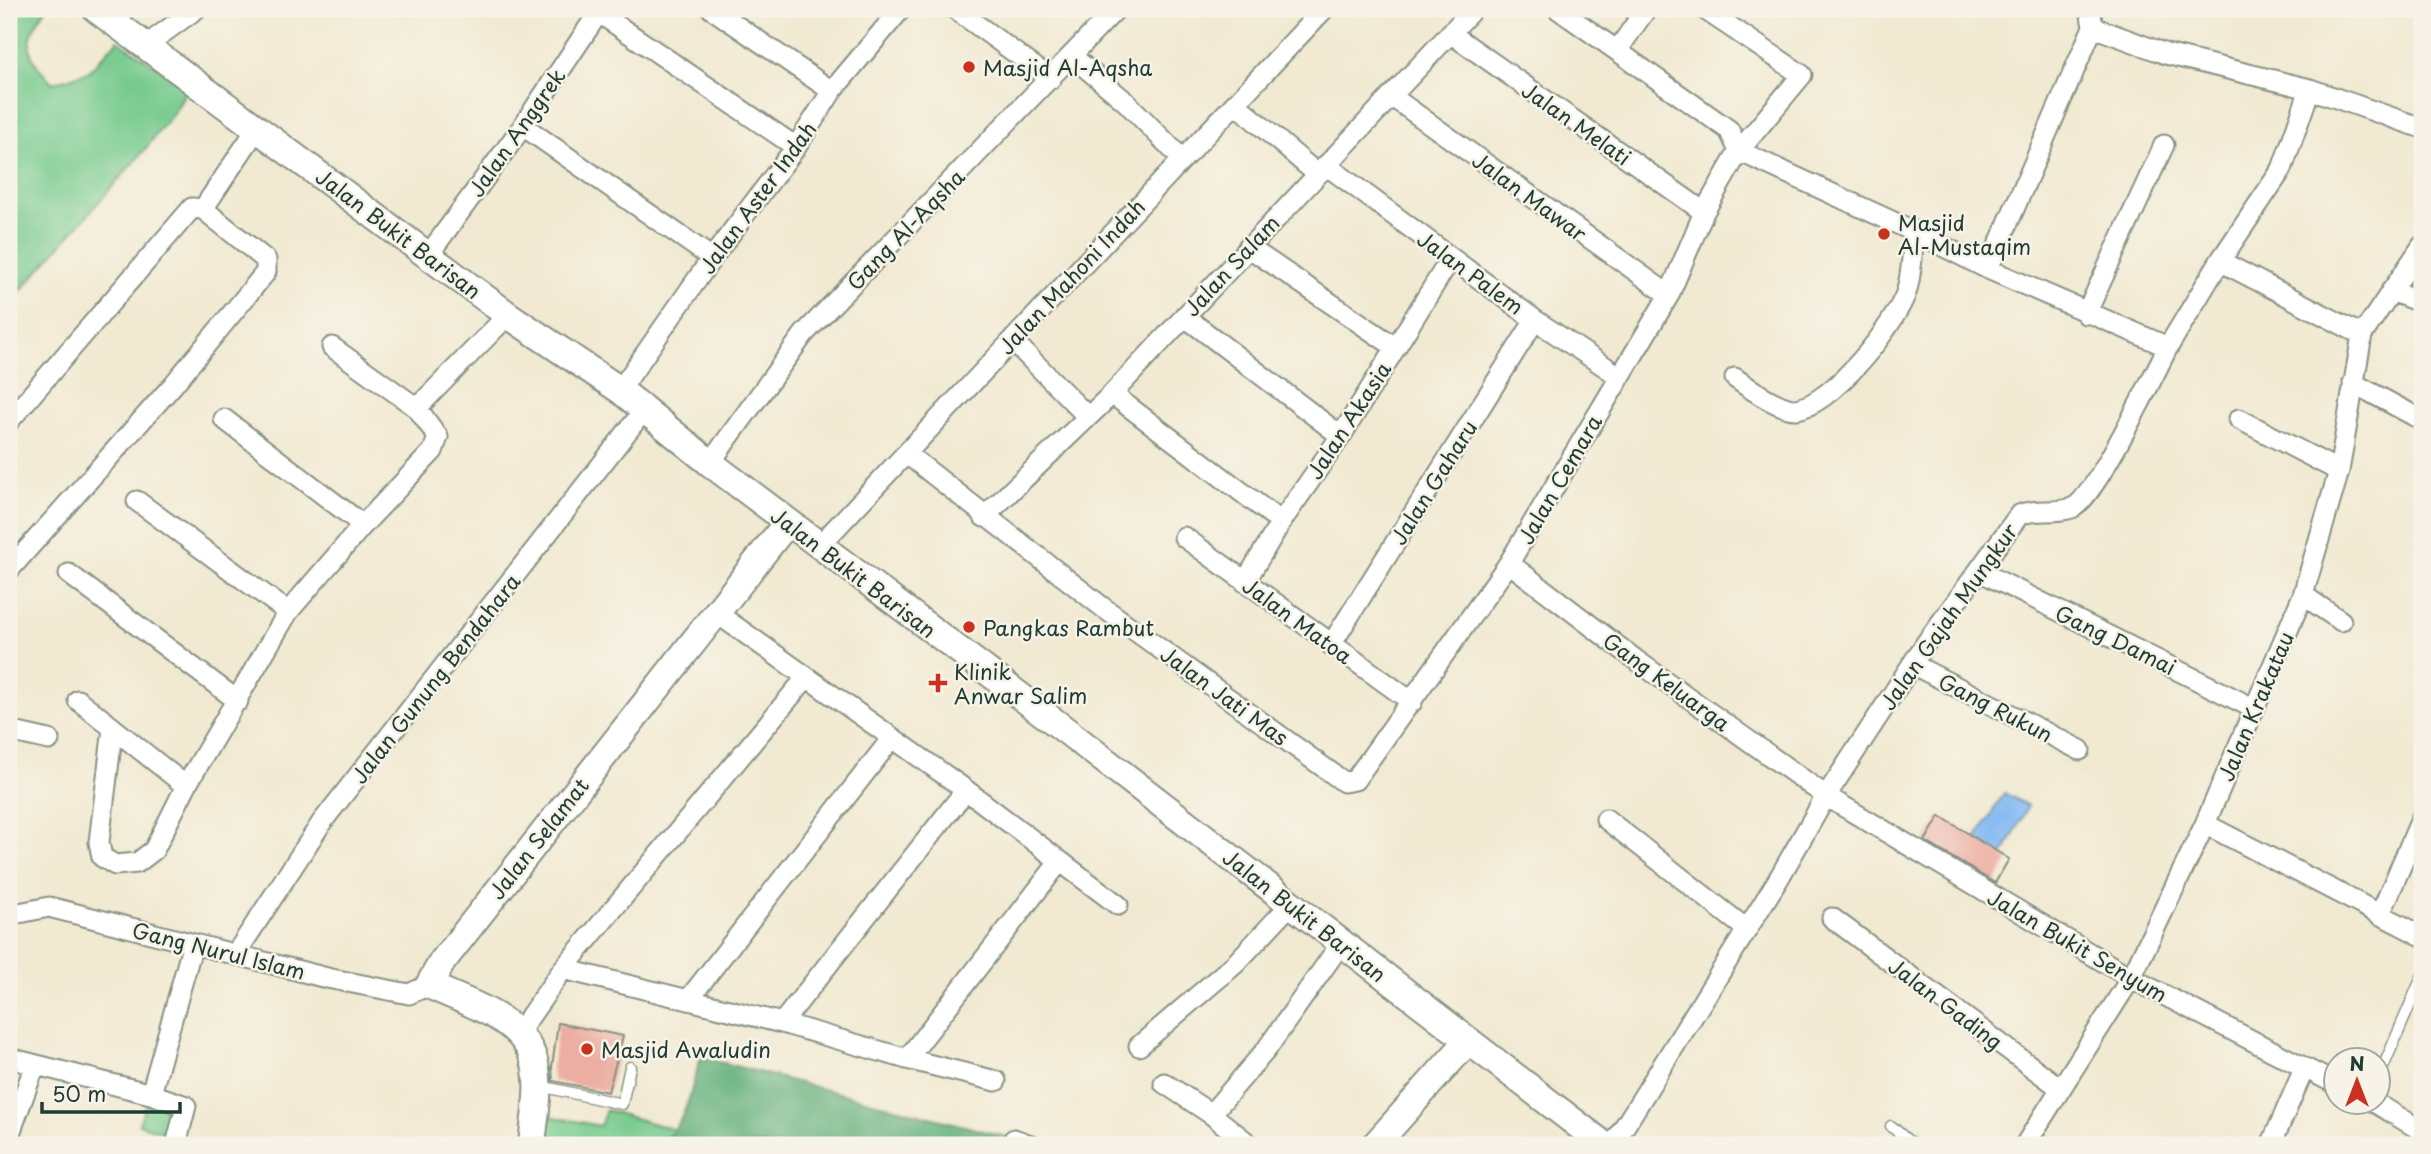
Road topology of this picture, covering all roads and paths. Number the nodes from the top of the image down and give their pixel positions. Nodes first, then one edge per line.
1 (96, 9) edge
2 (196, 9) edge
3 (712, 9) edge
4 (901, 9) edge
5 (955, 9) edge
6 (1116, 9) edge
7 (1324, 9) edge
8 (1474, 9) edge
9 (1558, 9) edge
10 (1646, 9) edge
11 (600, 11) edge
12 (1713, 11) edge
13 (2091, 18) edge
14 (1450, 33) junction
15 (145, 46) junction
16 (1617, 51) junction
17 (1073, 57) junction
18 (1051, 79) junction
19 (2310, 89) junction
20 (832, 91) junction
21 (1391, 96) junction
22 (1237, 104) junction
23 (523, 126) junction
24 (258, 127) junction
25 (2422, 128) edge
26 (2164, 145) dead end
27 (796, 147) junction
28 (1739, 151) junction
29 (1181, 158) junction
30 (1321, 169) junction
31 (204, 209) junction
32 (1703, 212) junction
33 (1913, 231) junction
34 (2422, 246) edge
35 (1248, 247) junction
36 (429, 254) junction
37 (712, 258) junction
38 (1451, 258) junction
39 (2220, 261) junction
40 (1987, 269) junction
41 (2391, 291) junction
42 (1669, 296) junction
43 (2422, 303) edge
44 (2086, 314) junction
45 (508, 315) junction
46 (1184, 316) junction
47 (1535, 320) junction
48 (2362, 335) junction
49 (1012, 340) junction
50 (332, 347) dead end
51 (1395, 347) junction
52 (2168, 347) junction
53 (1619, 376) junction
54 (1735, 378) dead end
55 (2353, 383) junction
56 (620, 390) junction
57 (1112, 394) junction
58 (417, 408) junction
59 (645, 409) junction
60 (1087, 416) junction
61 (224, 419) dead end
62 (2239, 419) dead end
63 (2422, 420) edge
64 (9, 421) edge
65 (1340, 436) junction
66 (907, 454) junction
67 (710, 463) junction
68 (2339, 471) junction
69 (137, 501) dead end
70 (984, 517) junction
71 (1280, 522) junction
72 (788, 523) junction
73 (363, 525) junction
74 (1184, 537) dead end
75 (820, 545) junction
76 (1510, 563) junction
77 (9, 570) edge
78 (1979, 571) junction
79 (69, 574) dead end
80 (1245, 583) junction
81 (2303, 595) junction
82 (288, 612) junction
83 (715, 612) junction
84 (2341, 621) dead end
85 (1331, 645) junction
86 (1912, 664) junction
87 (806, 678) junction
88 (78, 700) dead end
89 (238, 701) junction
90 (1412, 702) junction
91 (2253, 708) junction
92 (113, 727) junction
93 (9, 731) edge
94 (892, 738) junction
95 (49, 740) dead end
96 (2080, 750) dead end
97 (1344, 782) joint
98 (186, 786) junction
99 (967, 790) junction
100 (1826, 796) junction
101 (2422, 817) edge
102 (1606, 819) dead end
103 (2205, 824) junction
104 (1060, 861) junction
105 (1291, 904) junction
106 (1118, 905) dead end
107 (9, 915) edge
108 (2380, 915) junction
109 (1832, 918) dead end
110 (1745, 929) junction
111 (2422, 936) edge
112 (1342, 943) junction
113 (193, 944) junction
114 (235, 955) junction
115 (563, 969) junction
116 (2422, 976) edge
117 (2131, 978) junction
118 (429, 985) junction
119 (688, 1000) junction
120 (782, 1023) junction
121 (519, 1032) junction
122 (1467, 1042) junction
123 (1139, 1046) dead end
124 (2392, 1046) edge
125 (9, 1058) edge
126 (906, 1059) junction
127 (35, 1065) junction
128 (630, 1067) dead end
129 (2304, 1069) junction
130 (2322, 1077) edge
131 (996, 1081) dead end
132 (1164, 1083) dead end
133 (536, 1085) junction
134 (2060, 1088) junction
135 (151, 1094) junction
136 (2392, 1112) edge
137 (1211, 1114) junction
138 (1891, 1126) dead end
139 (2422, 1131) edge
140 (9, 1136) edge
141 (176, 1145) edge
142 (532, 1145) edge
143 (1250, 1145) edge
144 (1375, 1145) edge
145 (1604, 1145) edge
146 (1614, 1145) edge
147 (1913, 1145) edge
148 (2025, 1145) edge
149 (2271, 1145) edge

1 - 15 main road, Jalan Bukit Barisan
2 - 15 street
3 - 20 street
4 - 20 street, Jalan Aster Indah
5 - 18 street
6 - 17 street, Gang Al-Aqsha
7 - 22 street, Jalan Mahoni Indah
8 - 14 street, Jalan Salam
9 - 16 street
10 - 16 street
11 - 23 street, Jalan Anggrek
11 - 27 street
12 - 28 street, Jalan Cemara
13 - 19 street
13 - 40 street
14 - 21 street, Jalan Salam
14 - 32 street, Jalan Melati
15 - 24 main road, Jalan Bukit Barisan
16 - 28 street
17 - 18 street, Gang Al-Aqsha
17 - 29 street
18 - 67 street, Gang Al-Aqsha
19 - 25 street
19 - 39 street, Jalan Gajah Mungkur
20 - 27 street, Jalan Aster Indah
21 - 30 street, Jalan Salam
21 - 42 street, Jalan Mawar
22 - 29 street, Jalan Mahoni Indah
22 - 30 street, Jalan Palem
23 - 36 street, Jalan Anggrek
23 - 37 street
24 - 31 street
24 - 36 main road, Jalan Bukit Barisan
26 - 44 street
27 - 37 street, Jalan Aster Indah
28 - 32 street, Jalan Cemara
28 - 33 street
29 - 49 street, Jalan Mahoni Indah
30 - 35 street, Jalan Salam
30 - 38 street, Jalan Palem
31 - 64 street
31 - 77 street
32 - 42 street, Jalan Cemara
33 - 40 street
33 - 54 street
34 - 41 street, Jalan Krakatau
35 - 46 street, Jalan Salam
35 - 51 street
36 - 45 main road, Jalan Bukit Barisan
37 - 56 street, Jalan Aster Indah
38 - 47 street, Jalan Palem
38 - 51 street, Jalan Akasia
39 - 48 street
39 - 52 street, Jalan Gajah Mungkur
40 - 44 street
41 - 43 street
41 - 48 street, Jalan Krakatau
42 - 53 street, Jalan Cemara
44 - 52 street
45 - 56 main road, Jalan Bukit Barisan
45 - 58 street
46 - 57 street, Jalan Salam
46 - 65 street
47 - 53 street, Jalan Palem
47 - 85 street, Jalan Gaharu
48 - 55 street, Jalan Krakatau
49 - 60 street
49 - 66 street, Jalan Mahoni Indah
50 - 58 street
51 - 65 street, Jalan Akasia
52 - 78 street, Jalan Gajah Mungkur
53 - 76 street, Jalan Cemara
55 - 63 street
55 - 68 street, Jalan Krakatau
56 - 59 main road, Jalan Bukit Barisan
57 - 60 street, Jalan Salam
57 - 71 street
58 - 73 street
59 - 67 main road, Jalan Bukit Barisan
59 - 114 street, Jalan Gunung Bendahara
60 - 70 street, Jalan Salam
61 - 73 street
62 - 68 street
65 - 71 street, Jalan Akasia
66 - 70 street, Jalan Jati Mas
66 - 75 street, Jalan Mahoni Indah
67 - 72 main road, Jalan Bukit Barisan
68 - 81 street, Jalan Krakatau
69 - 82 street
70 - 97 street, Jalan Jati Mas
71 - 80 street, Jalan Akasia
72 - 75 main road, Jalan Bukit Barisan
72 - 83 main road, Jalan Selamat
73 - 82 street
74 - 80 street, Jalan Matoa
75 - 105 main road, Jalan Bukit Barisan
76 - 90 street, Jalan Cemara
76 - 100 street, Gang Keluarga
78 - 86 street, Jalan Gajah Mungkur
78 - 91 street, Gang Damai
79 - 89 street
80 - 85 street, Jalan Matoa
81 - 84 street
81 - 91 street, Jalan Krakatau
82 - 89 street
83 - 87 street
83 - 118 main road, Jalan Selamat
85 - 90 street, Jalan Matoa
86 - 96 street, Gang Rukun
86 - 100 street, Jalan Gajah Mungkur
87 - 94 street
87 - 115 street
88 - 92 street
89 - 98 street
90 - 97 street, Jalan Cemara
91 - 103 street, Jalan Krakatau
92 - 98 street
92 - 98 street
93 - 95 street
94 - 99 street
94 - 119 street
99 - 104 street
99 - 120 street
100 - 110 street, Jalan Gajah Mungkur
100 - 117 street, Jalan Bukit Senyum
101 - 108 street
102 - 110 street
103 - 108 street
103 - 117 street, Jalan Krakatau
104 - 106 street
104 - 126 street
105 - 112 main road, Jalan Bukit Barisan
105 - 123 street
107 - 113 street, Gang Nurul Islam
108 - 111 street
109 - 134 street, Jalan Gading
110 - 146 street, Jalan Gajah Mungkur
112 - 122 main road, Jalan Bukit Barisan
112 - 137 street
113 - 114 street, Gang Nurul Islam
113 - 135 street
114 - 118 street, Gang Nurul Islam
115 - 119 street
115 - 121 street
116 - 124 lane
117 - 129 street, Jalan Bukit Senyum
117 - 134 street, Jalan Krakatau
118 - 121 main road
119 - 120 street
120 - 126 street
121 - 133 main road
122 - 144 main road
122 - 145 main road, Jalan Bukit Barisan
125 - 127 street
126 - 131 street
127 - 135 street
127 - 140 street
128 - 133 lane
129 - 130 street, Jalan Bukit Senyum
129 - 149 street
132 - 137 street
133 - 142 main road
134 - 148 street, Jalan Krakatau
135 - 141 street
136 - 139 street
137 - 143 street
138 - 147 lane

